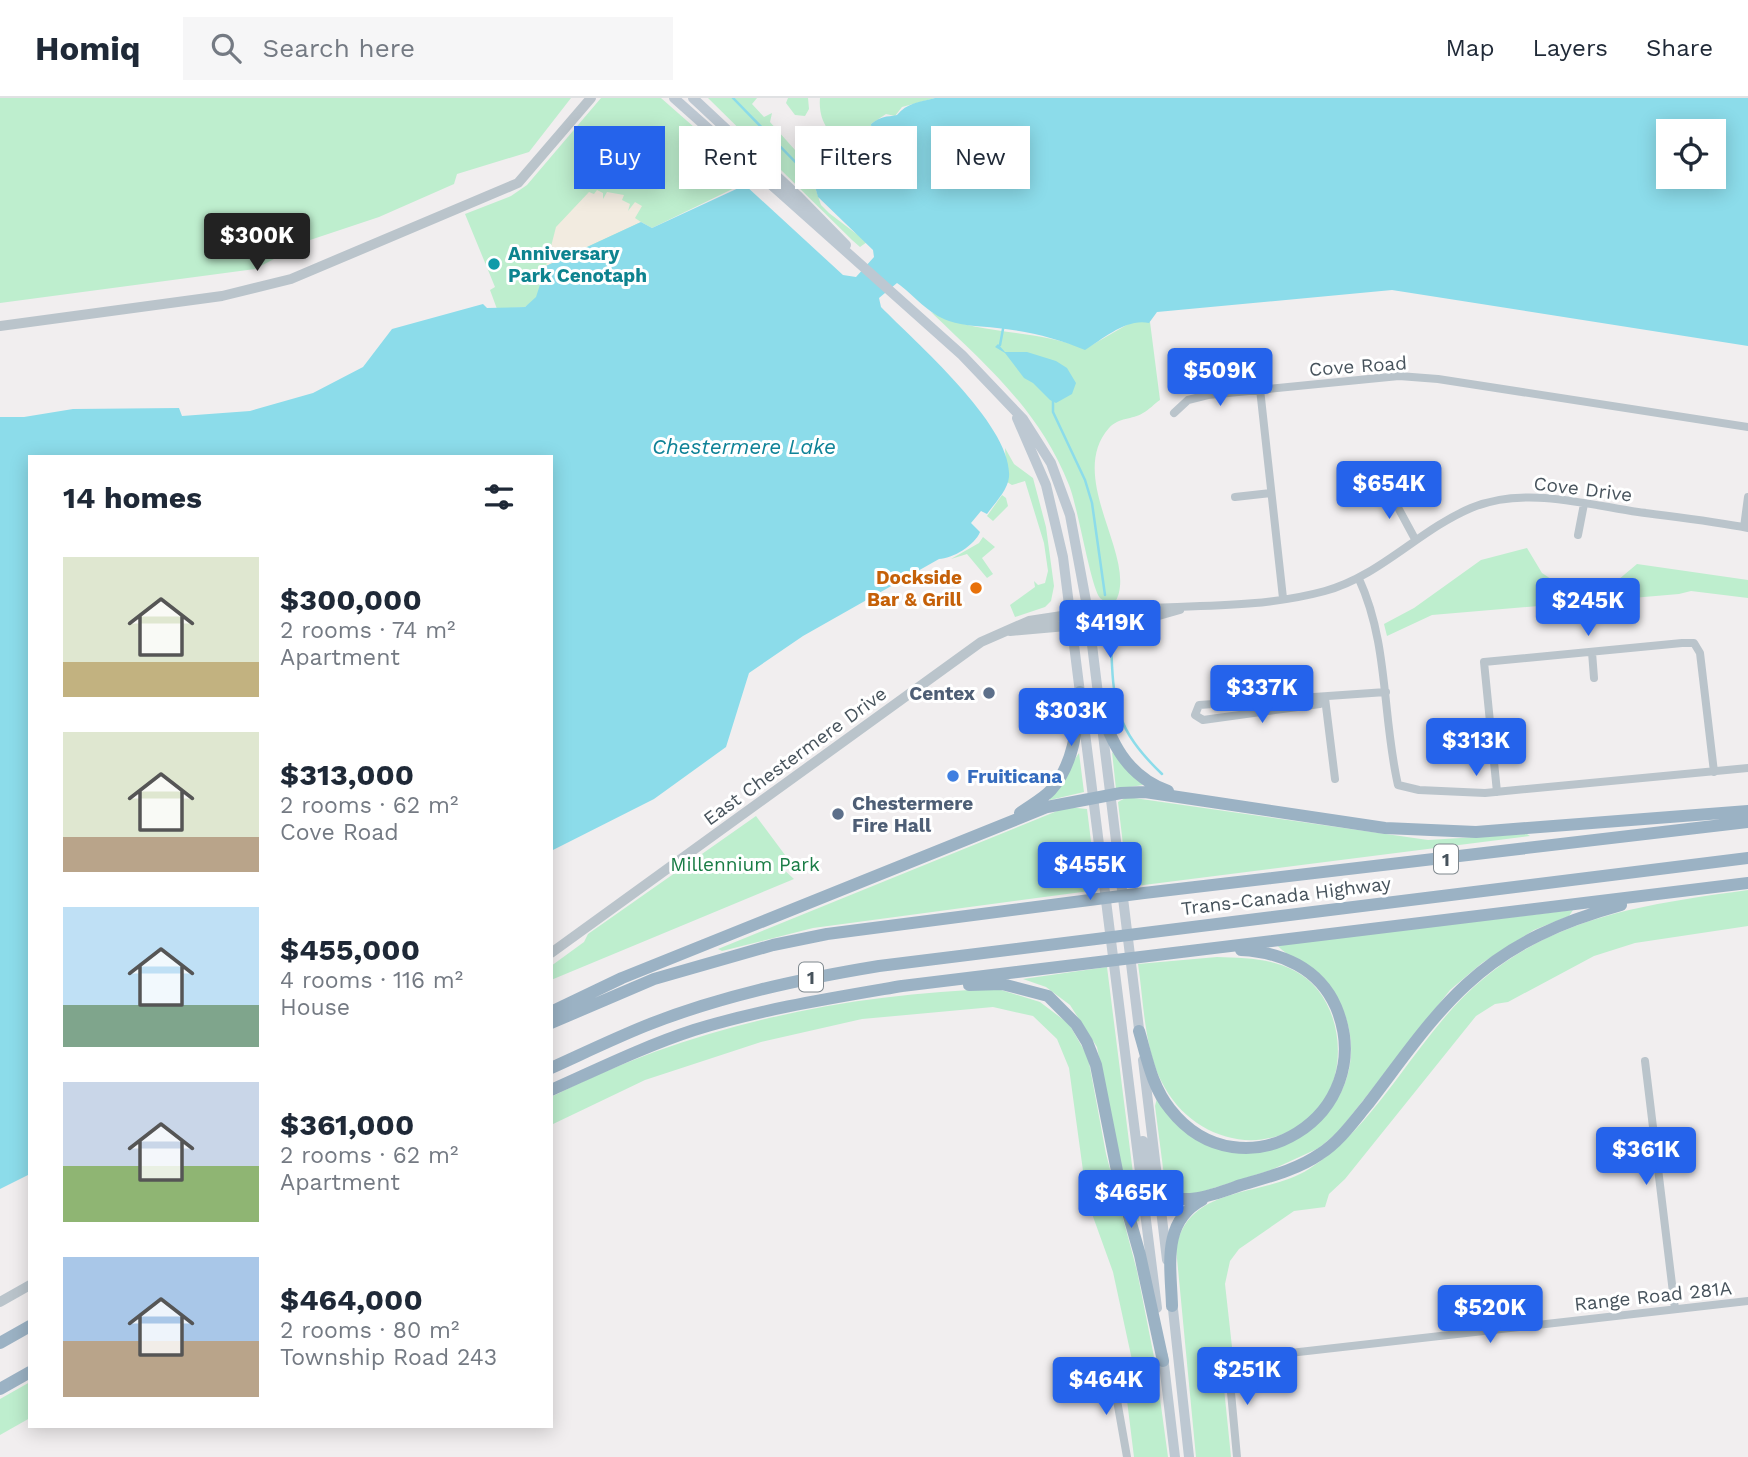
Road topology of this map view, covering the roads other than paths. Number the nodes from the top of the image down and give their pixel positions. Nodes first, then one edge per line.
1 (591, 98) edge
2 (674, 98) edge
3 (693, 98) edge
4 (859, 261) junction
5 (0, 326) edge
6 (1260, 389) junction
7 (1012, 410) junction
8 (1174, 413) dead end
9 (1748, 427) edge
10 (1388, 489) dead end
11 (1271, 493) junction
12 (1235, 497) dead end
13 (1748, 497) edge
14 (1584, 504) junction
15 (1746, 528) edge
16 (1578, 535) dead end
17 (1415, 539) junction
18 (1359, 579) junction
19 (1283, 598) junction
20 (1089, 618) junction
21 (1072, 620) junction
22 (1592, 652) junction
23 (1594, 678) dead end
24 (1080, 692) junction
25 (1386, 692) junction
26 (1325, 698) junction
27 (1098, 701) junction
28 (1748, 768) edge
29 (1714, 772) junction
30 (1335, 779) dead end
31 (1497, 792) junction
32 (1110, 796) junction
33 (1185, 798) junction
34 (1093, 800) junction
35 (1748, 811) edge
36 (1748, 822) edge
37 (1003, 825) junction
38 (1748, 858) edge
39 (1748, 883) edge
40 (1658, 895) junction
41 (1206, 949) junction
42 (553, 952) edge
43 (902, 986) junction
44 (1118, 1000) junction
45 (553, 1011) edge
46 (553, 1022) edge
47 (1139, 1031) junction
48 (1645, 1061) dead end
49 (553, 1067) edge
50 (553, 1089) edge
51 (1214, 1194) junction
52 (1159, 1195) junction
53 (28, 1286) edge
54 (1748, 1301) edge
55 (0, 1303) edge
56 (1172, 1306) junction
57 (1675, 1309) junction
58 (28, 1327) edge
59 (0, 1343) edge
60 (1163, 1361) junction
61 (1112, 1372) dead end
62 (28, 1373) edge
63 (0, 1389) edge
64 (1127, 1457) edge
65 (1175, 1457) edge
66 (1189, 1457) edge
67 (1237, 1457) edge

1 - 5 street
2 - 4 main road
3 - 4 main road
4 - 7 main road
6 - 8 street, Cove Road
6 - 9 street, Cove Road
6 - 11 street
7 - 20 main road
7 - 21 main road
10 - 17 street
11 - 12 street
11 - 19 street
13 - 15 street
14 - 15 street, Cove Drive
14 - 16 street
14 - 17 street, Cove Drive
17 - 18 street, Cove Drive
18 - 19 street, Cove Drive
18 - 25 street
19 - 20 street, Cove Drive
20 - 21 street, East Chestermere Drive
20 - 27 main road
21 - 24 main road
21 - 42 street, East Chestermere Drive
22 - 23 street
22 - 29 street
22 - 31 street
24 - 34 main road
24 - 37 highway
25 - 26 street
25 - 31 street
26 - 26 street
26 - 30 street
27 - 32 main road
27 - 33 highway
28 - 29 street
29 - 31 street
32 - 33 highway
32 - 34 highway
32 - 47 main road
33 - 35 highway
34 - 37 highway
34 - 44 main road
36 - 46 highway, Trans-Canada Highway / 1
37 - 45 highway
38 - 49 highway, Trans-Canada Highway / 1
39 - 40 highway
40 - 41 highway
40 - 51 highway
41 - 43 highway
41 - 47 highway
43 - 50 highway
43 - 60 highway
44 - 52 main road
44 - 60 main road
47 - 52 main road
48 - 57 street
51 - 52 highway
51 - 56 highway
52 - 56 main road
53 - 55 street
54 - 57 street, Range Road 281A
56 - 66 main road
57 - 67 street, Range Road 281A
58 - 59 highway
60 - 65 main road
61 - 64 street
62 - 63 highway

